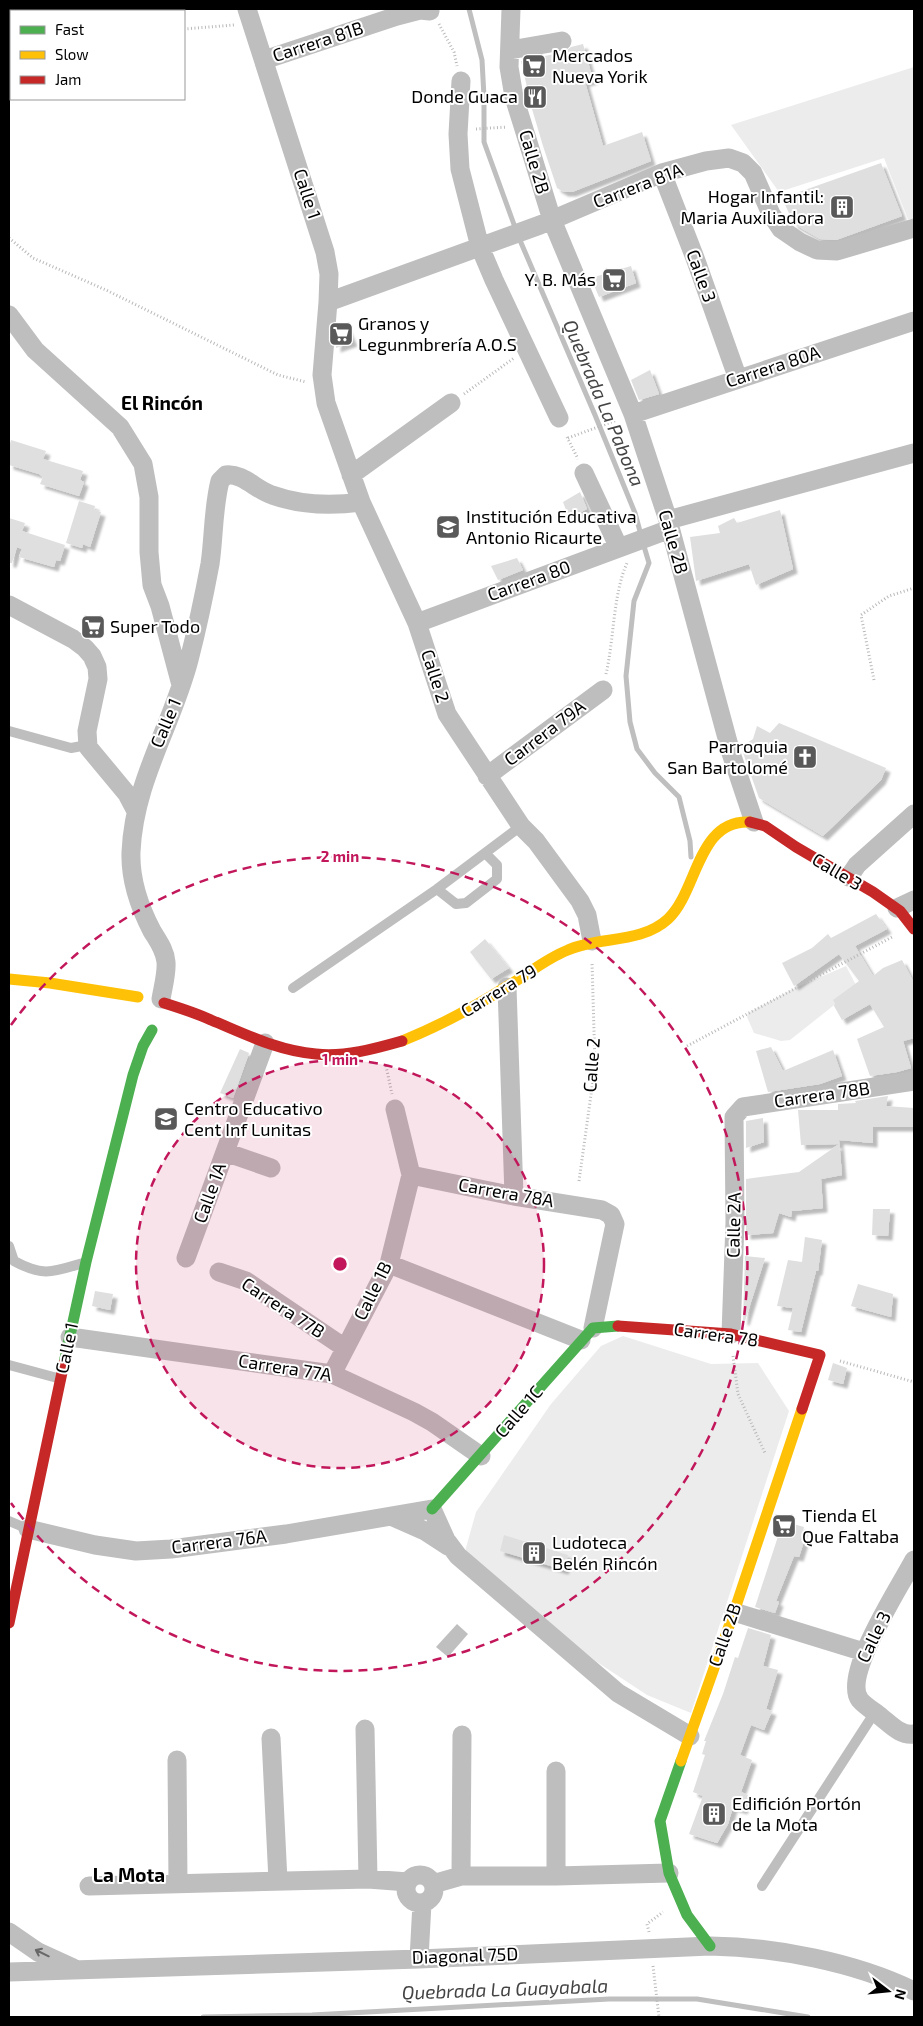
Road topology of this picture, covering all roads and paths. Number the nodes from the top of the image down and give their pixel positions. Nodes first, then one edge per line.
1 (511, 9) edge
2 (430, 11) joint
3 (250, 16) edge
4 (185, 29) edge
5 (562, 41) dead end
6 (510, 50) junction
7 (264, 60) junction
8 (461, 81) joint
9 (495, 128) dead end
10 (472, 129) dead end
11 (662, 173) junction
12 (552, 220) junction
13 (914, 228) edge
14 (9, 238) edge
15 (480, 247) junction
16 (328, 302) junction
17 (9, 316) edge
18 (914, 321) edge
19 (526, 349) junction
20 (738, 379) junction
21 (323, 386) junction
22 (451, 403) joint
23 (632, 414) junction
24 (558, 418) joint
25 (610, 422) dead end
26 (568, 438) junction
27 (914, 453) edge
28 (584, 473) joint
29 (351, 475) junction
30 (361, 502) junction
31 (664, 528) junction
32 (627, 550) junction
33 (914, 588) edge
34 (9, 605) edge
35 (417, 623) junction
36 (874, 680) dead end
37 (182, 686) junction
38 (603, 690) joint
39 (9, 731) edge
40 (87, 742) junction
41 (487, 776) junction
42 (136, 811) junction
43 (914, 814) edge
44 (754, 822) junction
45 (521, 826) junction
46 (486, 854) junction
47 (849, 877) junction
48 (437, 889) junction
49 (914, 900) edge
50 (896, 908) junction
51 (913, 928) edge
52 (592, 950) junction
53 (9, 979) edge
54 (507, 987) junction
55 (293, 988) dead end
56 (102, 991) junction
57 (153, 997) junction
58 (194, 1013) junction
59 (163, 1023) junction
60 (138, 1028) dead end
61 (134, 1040) dead end
62 (265, 1043) junction
63 (687, 1046) dead end
64 (382, 1047) junction
65 (133, 1075) junction
66 (914, 1081) edge
67 (395, 1109) joint
68 (734, 1117) joint
69 (225, 1152) junction
70 (271, 1168) dead end
71 (411, 1175) junction
72 (579, 1181) dead end
73 (514, 1196) junction
74 (9, 1246) edge
75 (186, 1258) dead end
76 (86, 1262) junction
77 (389, 1264) junction
78 (219, 1272) dead end
79 (595, 1331) junction
80 (730, 1334) junction
81 (70, 1337) junction
82 (345, 1348) junction
83 (820, 1355) junction
84 (9, 1365) edge
85 (332, 1374) junction
86 (61, 1379) junction
87 (914, 1382) edge
88 (481, 1456) junction
89 (432, 1509) junction
90 (390, 1516) junction
91 (9, 1521) edge
92 (28, 1529) junction
93 (452, 1548) junction
94 (914, 1560) edge
95 (734, 1612) junction
96 (9, 1623) edge
97 (864, 1652) junction
98 (875, 1712) junction
99 (366, 1729) dead end
100 (914, 1734) edge
101 (462, 1735) dead end
102 (690, 1736) junction
103 (271, 1738) dead end
104 (177, 1760) dead end
105 (556, 1771) dead end
106 (669, 1873) junction
107 (461, 1876) junction
108 (556, 1876) junction
109 (368, 1879) junction
110 (278, 1881) junction
111 (408, 1882) junction
112 (178, 1884) junction
113 (433, 1884) junction
114 (89, 1886) dead end
115 (762, 1886) dead end
116 (422, 1902) junction
117 (687, 1915) junction
118 (9, 1932) edge
119 (710, 1946) junction
120 (679, 1947) junction
121 (419, 1958) junction
122 (653, 1962) dead end
123 (79, 1970) junction
124 (9, 1972) edge
125 (914, 1991) edge
126 (658, 2016) edge

1 - 6 street, Calle 2B
2 - 7 street, Carrera 81B
2 - 8 path
3 - 4 path
3 - 7 street, Calle 1
5 - 6 street
6 - 12 street, Calle 2B
7 - 16 street, Calle 1
8 - 15 street
9 - 10 path
11 - 12 street, Carrera 81A
11 - 13 street, Carrera 81A
11 - 20 street, Calle 3
12 - 15 street, Carrera 81A
12 - 23 street, Calle 2B
14 - 21 path
15 - 16 street, Carrera 81A
15 - 19 street
16 - 21 street, Calle 1
17 - 37 street
18 - 20 street, Carrera 80A
19 - 22 path
19 - 24 street
20 - 23 street, Carrera 80A
21 - 29 street, Calle 2
22 - 29 street
23 - 31 street, Calle 2B
24 - 26 path
25 - 26 path
26 - 28 path
27 - 31 street, Carrera 80
28 - 32 street
29 - 30 street, Calle 2
30 - 35 street, Calle 2
30 - 37 street, Calle 1
31 - 32 street, Carrera 80
31 - 44 street, Calle 2B
32 - 35 street, Carrera 80
32 - 38 path
33 - 36 path
34 - 40 street
35 - 41 street, Calle 2
37 - 42 street, Calle 1
38 - 41 street, Carrera 79A
39 - 40 lane
40 - 42 street
41 - 45 street, Calle 2
42 - 57 street, Calle 1
43 - 47 street
44 - 47 main road, Calle 3
44 - 52 main road, Carrera 79
45 - 46 lane
45 - 52 street, Calle 2
46 - 48 lane
46 - 48 lane
47 - 50 main road, Calle 3
48 - 55 lane
49 - 50 street
50 - 51 main road, Calle 3
51 - 63 path
52 - 54 main road, Carrera 79
52 - 72 path, Calle 2
53 - 56 main road, Carrera 79
54 - 64 main road, Carrera 79
54 - 73 street
56 - 57 main road, Carrera 79
56 - 57 main road, Carrera 79
57 - 58 main road, Carrera 79
57 - 59 main road
58 - 59 main road
58 - 62 main road, Carrera 79
59 - 60 main road
59 - 65 main road, Calle 1
61 - 65 main road, Calle 1
62 - 64 main road, Carrera 79
62 - 69 street, Calle 1A
64 - 67 path
65 - 76 main road, Calle 1
66 - 68 street, Carrera 78B
67 - 71 street
68 - 80 street, Calle 2A
69 - 70 street
69 - 75 street, Calle 1A
71 - 73 street, Carrera 78A
71 - 77 street, Calle 1B
73 - 79 street, Carrera 78A
74 - 76 lane
76 - 81 main road, Calle 1
77 - 79 street, Carrera 78
77 - 82 street, Calle 1B
78 - 82 street, Carrera 77B
79 - 80 main road, Carrera 78
79 - 88 main road, Calle 1C
80 - 83 main road, Carrera 78
81 - 85 street, Carrera 77A
81 - 86 main road, Calle 1
82 - 85 street, Calle 1B
83 - 87 path
83 - 95 main road, Calle 2B
84 - 86 lane
85 - 88 street, Carrera 77A
86 - 92 main road, Calle 1
88 - 89 main road, Calle 1C
89 - 90 street, Carrera 76A
89 - 93 street
90 - 92 street, Carrera 76A
90 - 93 street
91 - 92 lane, Carrera 76A
92 - 96 main road, Calle 1
93 - 102 street
94 - 97 street, Calle 3
95 - 97 street
95 - 102 main road, Calle 2B
97 - 98 street, Calle 3
98 - 100 street, Calle 3
98 - 115 lane
99 - 109 street
101 - 107 street
102 - 106 main road, Calle 2B
103 - 110 street
104 - 112 street
105 - 108 street
106 - 108 street
106 - 117 main road, Calle 2B
107 - 108 street
107 - 113 street
109 - 110 street
109 - 111 street
110 - 112 street
111 - 113 street
111 - 116 street
112 - 114 street
113 - 116 street
116 - 121 street
117 - 119 main road, Calle 2B
117 - 120 street
123 -> 118 street
119 - 120 street, Diagonal 75D
119 - 125 street, Diagonal 75D
120 - 121 street, Diagonal 75D
121 - 123 street, Diagonal 75D
122 - 126 path
123 - 124 street, Diagonal 75D

